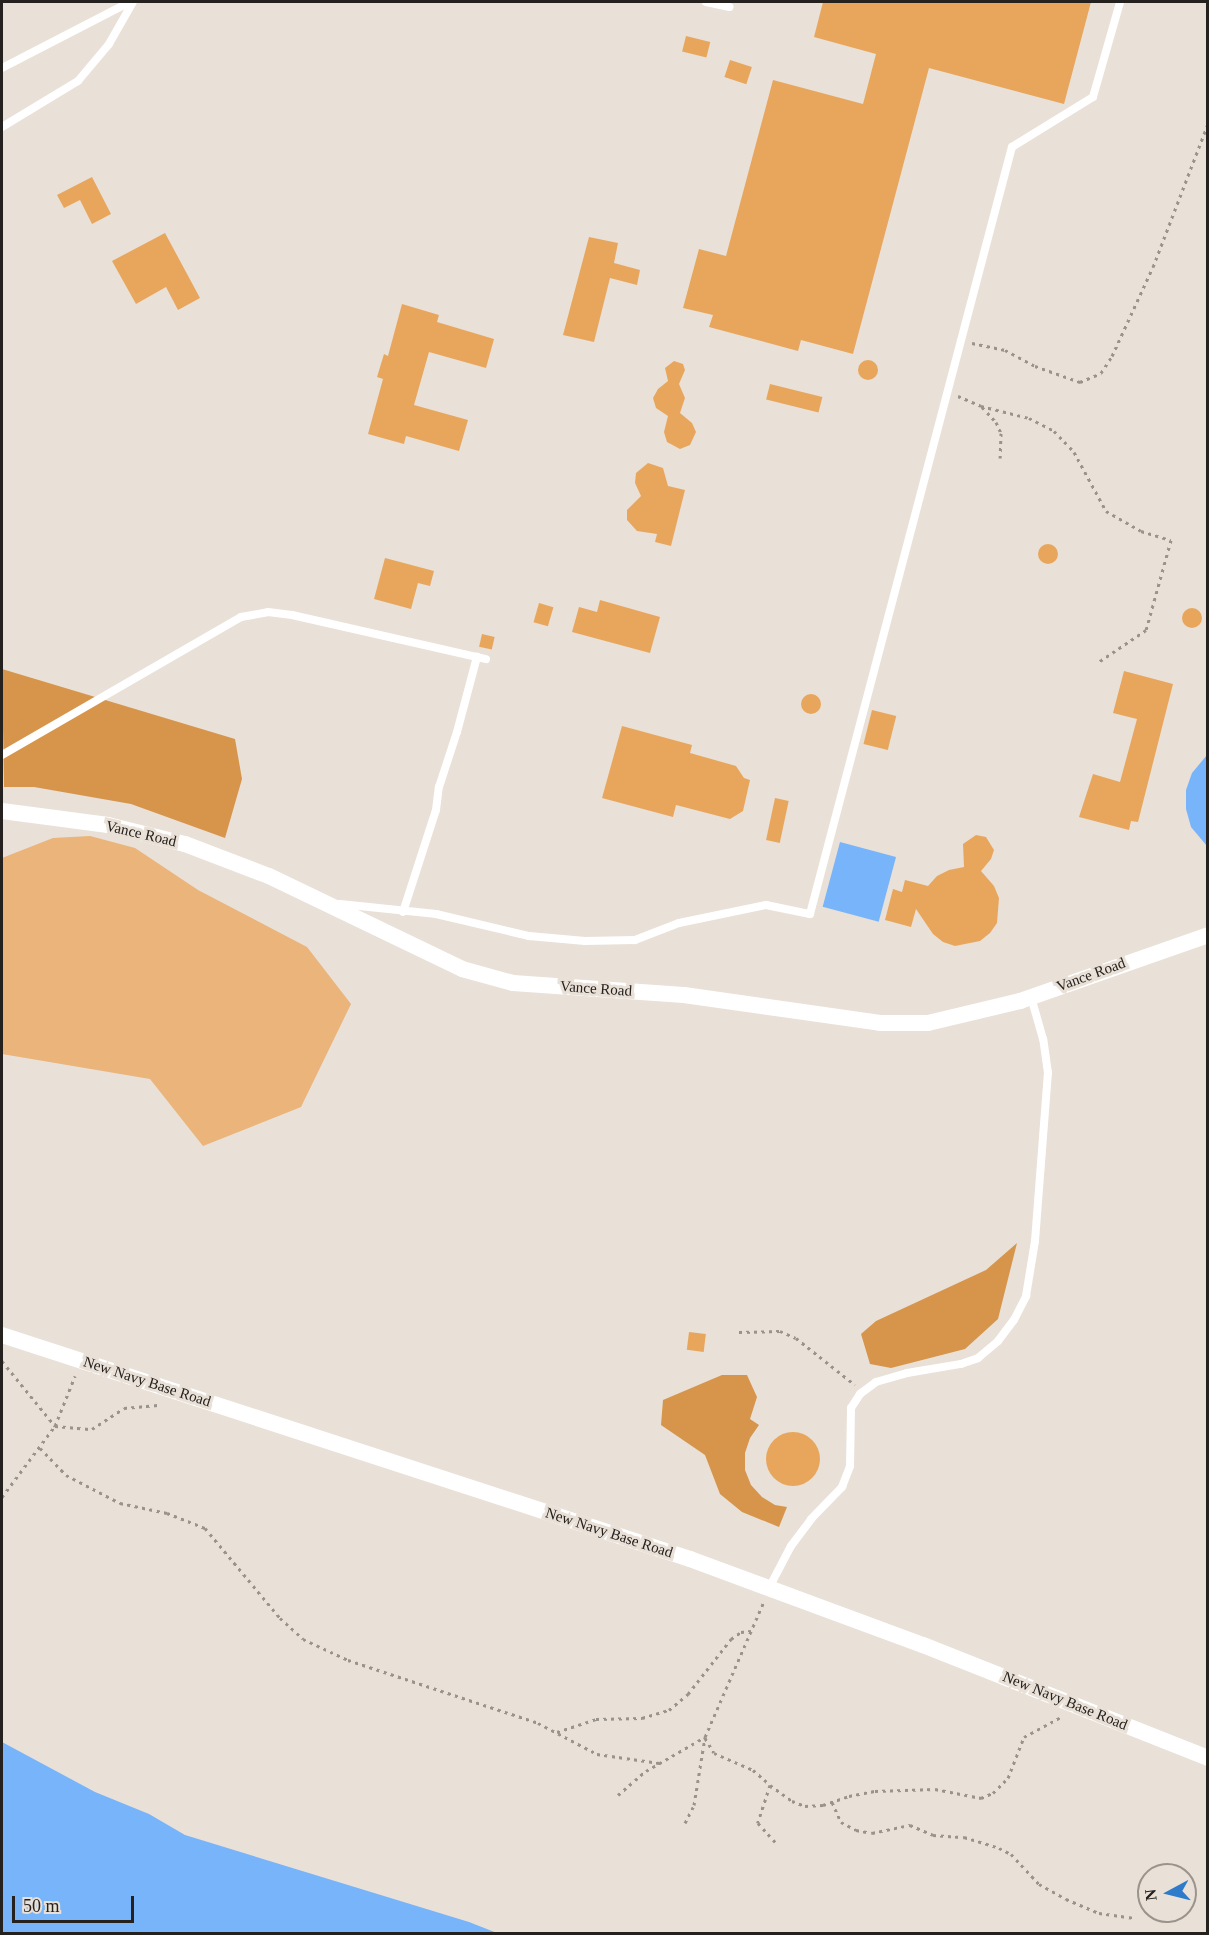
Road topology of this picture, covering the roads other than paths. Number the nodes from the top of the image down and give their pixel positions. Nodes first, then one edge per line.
1 (131, 2) edge
2 (706, 2) edge
3 (1120, 2) edge
4 (729, 7) dead end
5 (2, 68) edge
6 (2, 127) edge
7 (2, 755) edge
8 (2, 811) edge
9 (331, 903) junction
10 (403, 912) junction
11 (1208, 935) edge
12 (1031, 997) junction
13 (2, 1335) edge
14 (769, 1588) junction
15 (1208, 1758) edge

1 - 5 lane
1 - 6 lane
2 - 4 lane
3 - 10 lane
7 - 10 lane
8 - 9 street, Vance Road
9 - 10 lane
9 - 12 street, Vance Road
11 - 12 street, Vance Road
12 - 14 lane
13 - 14 street, New Navy Base Road
14 - 15 street, New Navy Base Road

